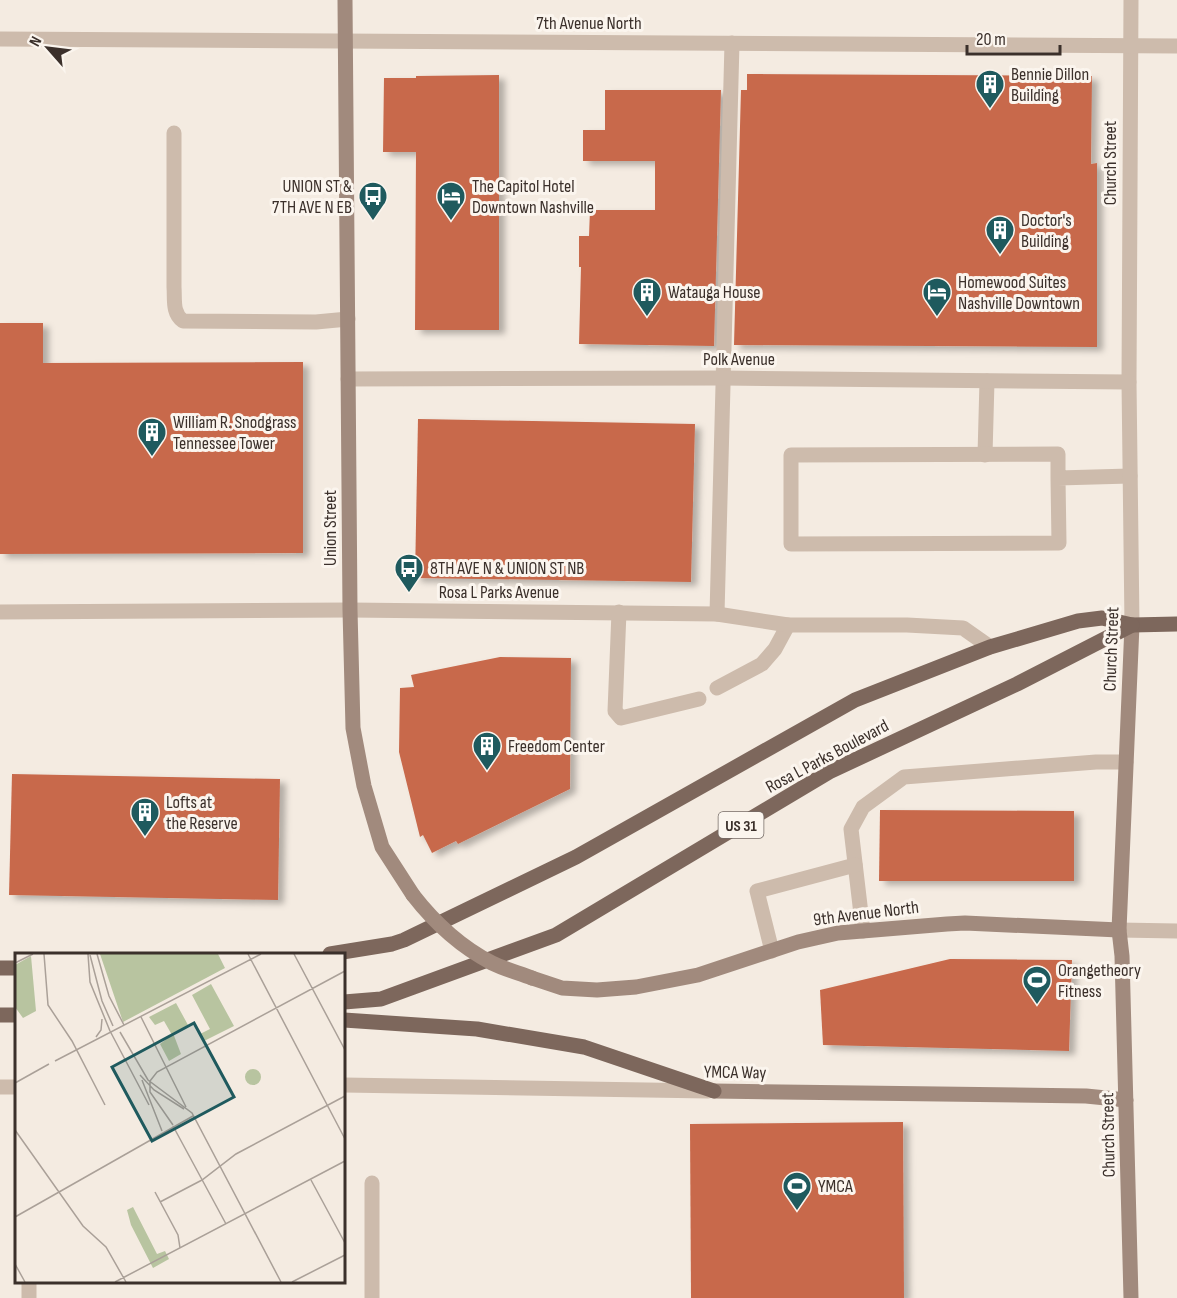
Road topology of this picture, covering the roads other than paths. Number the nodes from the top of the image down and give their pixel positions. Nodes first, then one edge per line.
1 (345, 0) edge
2 (1131, 0) edge
3 (0, 39) edge
4 (346, 40) junction
5 (732, 43) junction
6 (1130, 45) junction
7 (1177, 46) edge
8 (174, 133) dead end
9 (348, 319) junction
10 (723, 378) junction
11 (348, 379) junction
12 (987, 381) junction
13 (1129, 382) junction
14 (985, 455) junction
15 (1130, 476) junction
16 (1059, 478) junction
17 (350, 610) junction
18 (0, 612) edge
19 (619, 612) junction
20 (717, 614) junction
21 (1177, 624) edge
22 (788, 625) junction
23 (1132, 625) junction
24 (990, 647) junction
25 (717, 688) dead end
26 (699, 699) dead end
27 (1126, 762) junction
28 (855, 865) junction
29 (1119, 930) junction
30 (863, 931) junction
31 (1177, 931) edge
32 (772, 951) junction
33 (336, 953) edge
34 (532, 978) joint
35 (345, 1002) edge
36 (345, 1020) edge
37 (345, 1085) edge
38 (714, 1091) junction
39 (1126, 1100) junction
40 (372, 1183) dead end
41 (372, 1298) edge
42 (1131, 1298) edge

1 - 4 main road, Union Street
2 - 6 street, Church Street
3 - 4 street, 7th Avenue North
4 - 5 street, 7th Avenue North
4 - 9 main road, Union Street
5 - 6 street, 7th Avenue North
5 - 10 street
6 - 7 street, 7th Avenue North
6 - 13 street, Church Street
8 - 9 street
9 - 11 main road, Union Street
10 - 11 street, Polk Avenue
10 - 12 street, Polk Avenue
10 - 20 street
11 - 17 main road, Union Street
12 - 13 street, Polk Avenue
12 - 14 street
13 - 15 street, Church Street
14 - 16 street
14 - 16 street
15 - 16 street
15 - 23 street, Church Street
17 - 18 street, Rosa L Parks Avenue
17 - 19 street, Rosa L Parks Avenue
17 - 34 main road, Union Street, bridge
19 - 20 street, Rosa L Parks Avenue
19 - 26 street
20 - 22 street, Rosa L Parks Avenue
21 - 23 main road, Rosa L Parks Boulevard / US 31
22 - 24 street, Rosa L Parks Avenue
22 - 25 street
23 - 24 main road, Rosa L Parks Boulevard / US 31
23 - 27 main road, Church Street
23 - 35 main road, Rosa L Parks Boulevard / US 31
24 - 33 main road, Rosa L Parks Boulevard / US 31
27 - 28 street
27 - 29 main road, Church Street
28 - 30 street
28 - 32 street
29 - 30 main road, 9th Avenue North
29 - 31 street, 9th Avenue North
29 - 39 main road, Church Street
30 - 32 main road, 9th Avenue North
32 - 34 main road, 9th Avenue North
36 - 38 main road
37 - 38 street, YMCA Way
38 - 39 main road, YMCA Way
39 - 42 main road, Church Street
40 - 41 street

